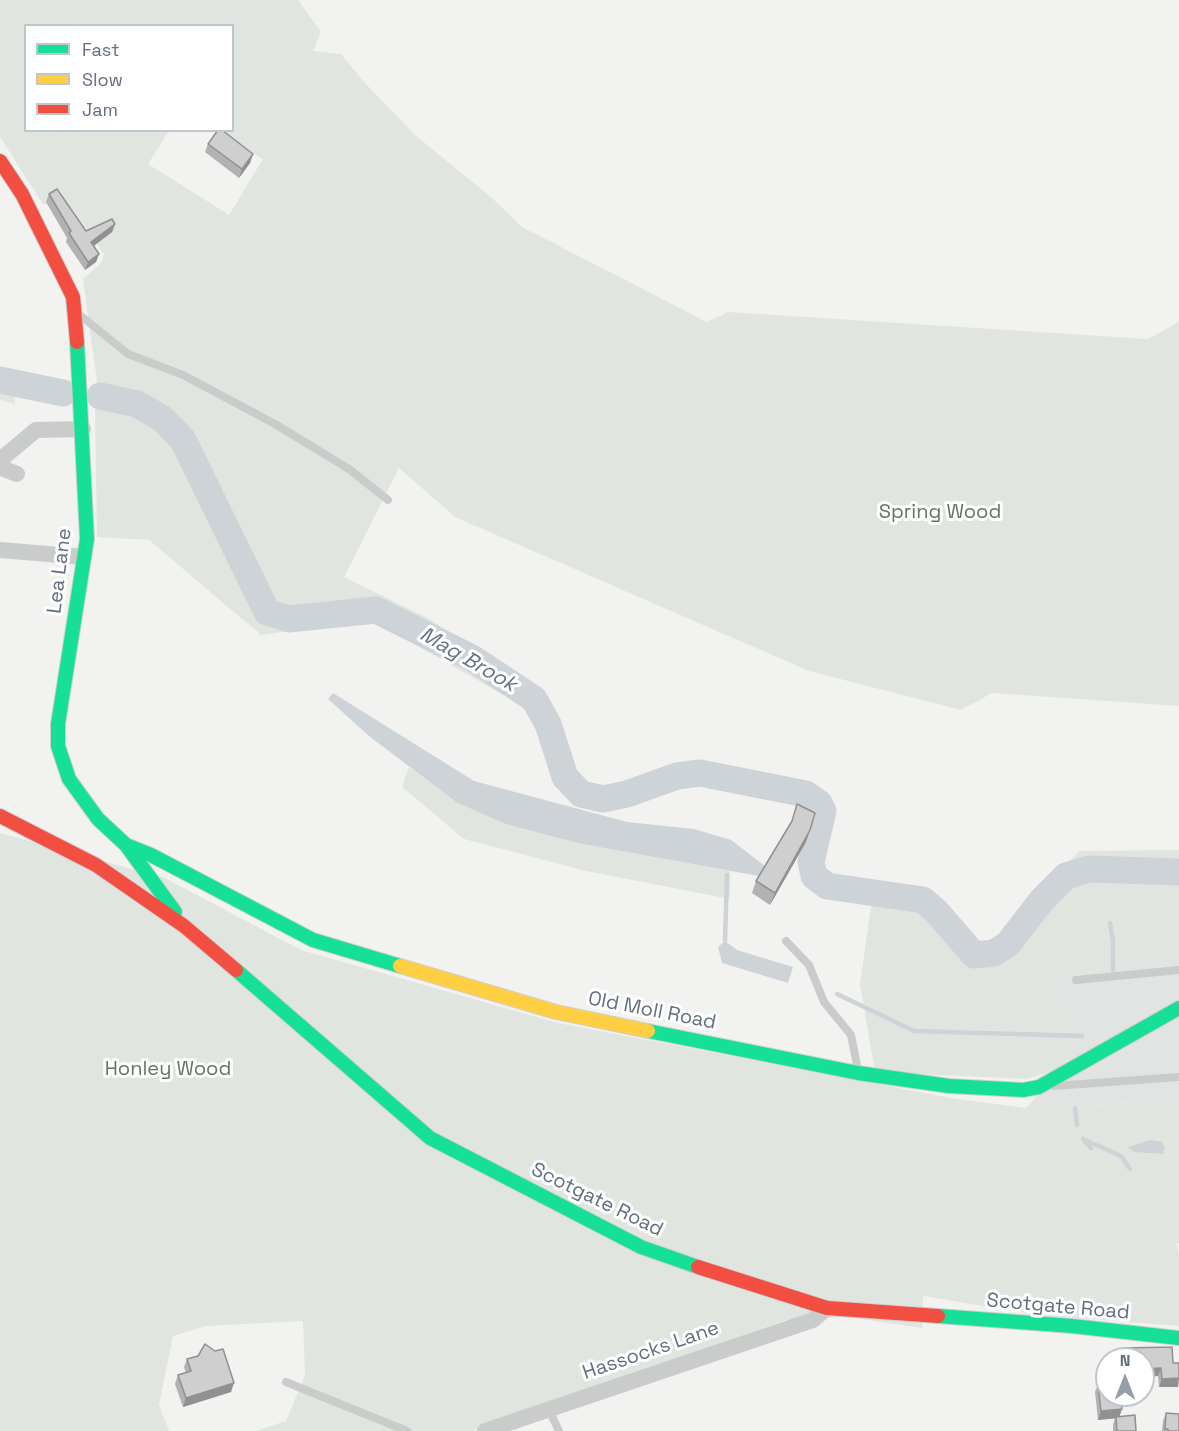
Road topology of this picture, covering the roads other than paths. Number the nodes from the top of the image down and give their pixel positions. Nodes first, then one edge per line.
1 (0, 161) edge
2 (76, 312) junction
3 (82, 429) junction
4 (1, 460) edge
5 (16, 474) dead end
6 (388, 500) dead end
7 (0, 550) edge
8 (84, 557) junction
9 (0, 816) edge
10 (126, 845) junction
11 (184, 926) junction
12 (786, 941) dead end
13 (1179, 970) edge
14 (1076, 980) dead end
15 (1179, 1008) edge
16 (858, 1073) junction
17 (1179, 1077) edge
18 (1039, 1087) junction
19 (827, 1308) junction
20 (1179, 1338) edge
21 (286, 1382) dead end
22 (548, 1408) junction
23 (407, 1431) edge
24 (485, 1431) edge
25 (559, 1431) edge

1 - 2 street, Lea Lane
2 - 3 street, Lea Lane
2 - 6 lane
3 - 4 street
3 - 8 street, Lea Lane
4 - 5 street
7 - 8 street
8 - 10 street, Lea Lane
9 - 11 street
10 - 11 street, Lea Lane
10 - 16 street, Old Moll Road
11 - 19 street, Scotgate Road
12 - 16 lane
13 - 14 lane
15 - 18 street, Old Moll Road
16 - 18 street, Old Moll Road
17 - 18 lane
19 - 20 street, Scotgate Road
19 - 22 street, Hassocks Lane
21 - 23 lane
22 - 24 street, Hassocks Lane
22 - 25 lane

